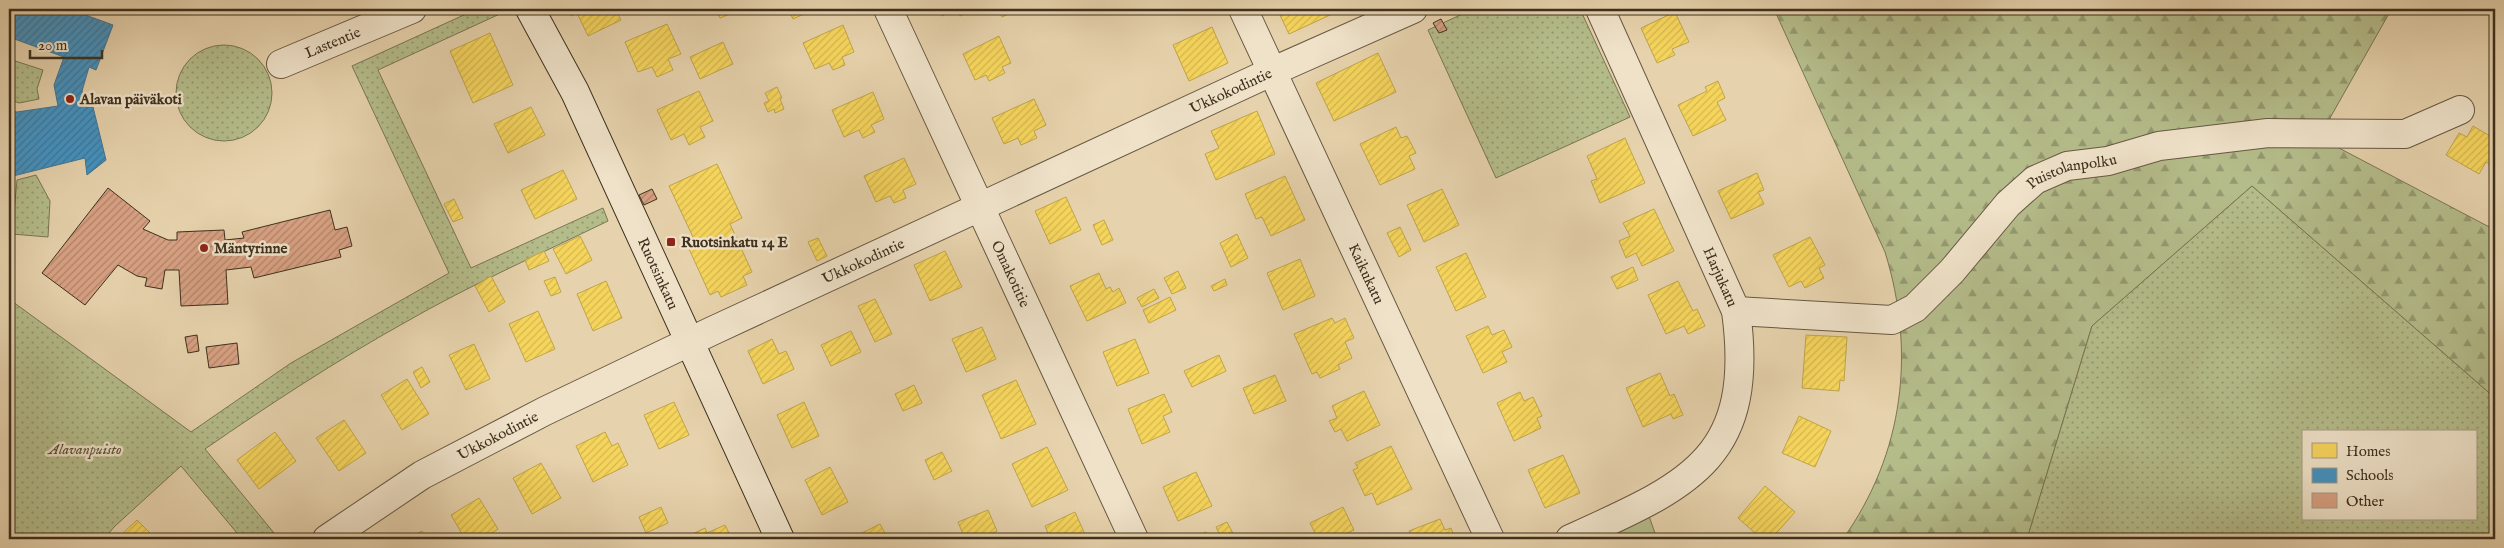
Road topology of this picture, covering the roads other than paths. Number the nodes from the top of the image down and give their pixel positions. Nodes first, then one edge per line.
1 (412, 9) edge
2 (530, 9) edge
3 (888, 9) edge
4 (1243, 9) edge
5 (1414, 9) edge
6 (1600, 9) edge
7 (281, 64) dead end
8 (1271, 72) junction
9 (2460, 110) dead end
10 (981, 206) junction
11 (1736, 310) junction
12 (690, 341) junction
13 (327, 539) edge
14 (780, 539) edge
15 (1134, 539) edge
16 (1490, 539) edge
17 (1570, 539) edge

1 - 7 street, Lastentie
2 - 12 street, Ruotsinkatu
3 - 10 street, Omakotitie
4 - 8 street, Kaikukatu
5 - 8 street, Ukkokodintie
6 - 11 street, Harjukatu
8 - 10 street, Ukkokodintie
8 - 16 street, Kaikukatu
9 - 11 street, Puistolanpolku
10 - 12 street, Ukkokodintie
10 - 15 street, Omakotitie
11 - 17 street, Harjukatu
12 - 13 street, Ukkokodintie
12 - 14 street, Ruotsinkatu

